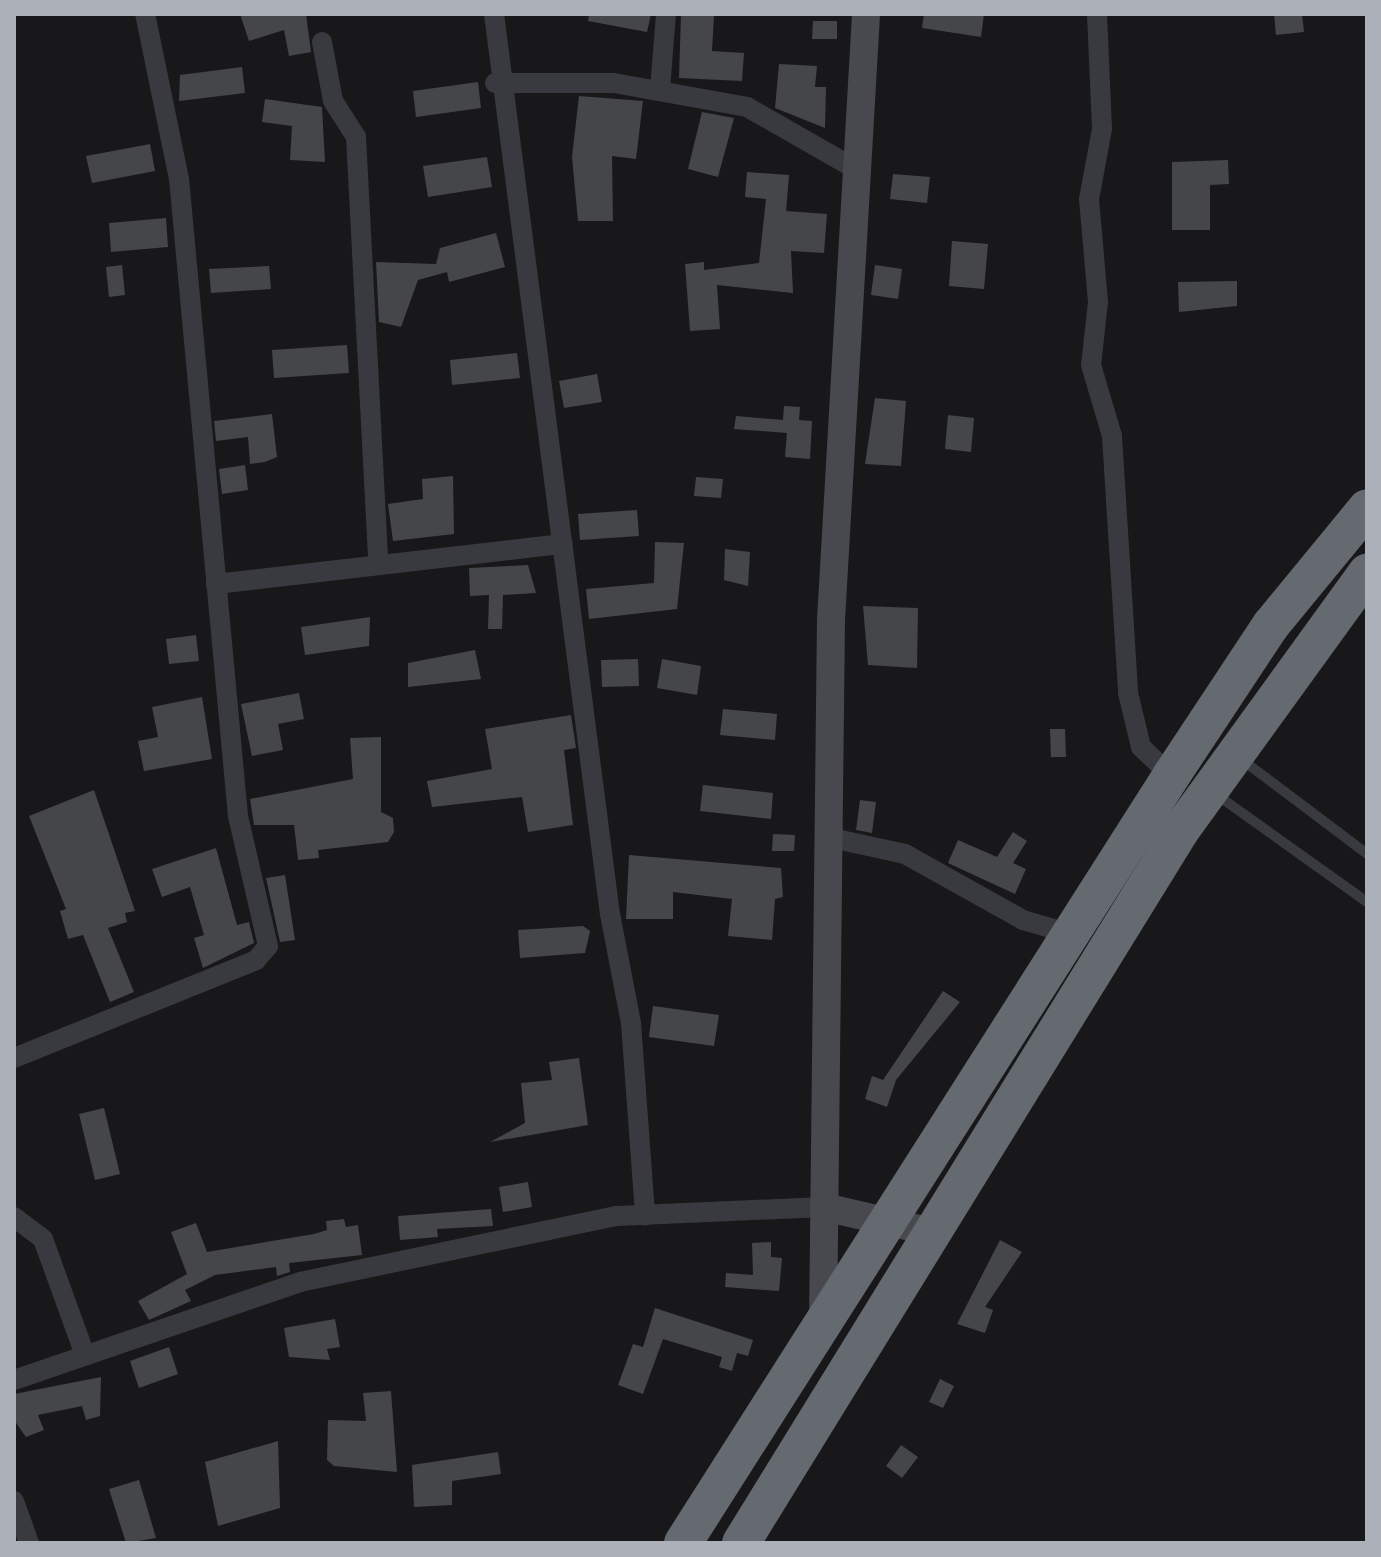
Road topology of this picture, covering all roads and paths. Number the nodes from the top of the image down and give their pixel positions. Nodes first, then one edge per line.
1 (145, 14) edge
2 (494, 14) edge
3 (666, 14) edge
4 (866, 14) edge
5 (1097, 14) edge
6 (322, 42) dead end
7 (495, 83) dead end
8 (660, 89) junction
9 (854, 168) junction
10 (1364, 518) edge
11 (563, 544) junction
12 (378, 561) junction
13 (1367, 573) edge
14 (216, 584) junction
15 (1233, 754) junction
16 (1171, 776) junction
17 (1209, 789) junction
18 (827, 837) junction
19 (1367, 854) edge
20 (1367, 902) edge
21 (1075, 928) junction
22 (1112, 943) junction
23 (14, 1058) edge
24 (824, 1207) junction
25 (645, 1215) junction
26 (15, 1219) edge
27 (891, 1226) junction
28 (937, 1233) junction
29 (823, 1325) junction
30 (85, 1355) junction
31 (14, 1380) edge
32 (14, 1501) edge
33 (29, 1543) edge
34 (683, 1543) edge
35 (741, 1543) edge

1 - 14 street
2 - 11 street
3 - 8 street
4 - 9 street
5 - 16 street
6 - 12 street
7 - 8 street
8 - 9 street
9 - 18 street
10 - 16 highway
11 - 12 street
11 - 25 street
12 - 14 street
13 - 15 highway
14 - 23 street
15 - 17 highway
15 - 19 lane
16 - 21 highway
17 - 20 lane
17 - 22 highway
18 - 21 street
18 - 24 street
21 - 22 highway
21 - 27 highway
22 - 28 highway
24 - 25 street
24 - 27 street
24 - 29 street
25 - 30 street
26 - 30 street
27 - 28 street
27 - 29 highway
28 - 35 highway
29 - 34 highway
30 - 31 street
32 - 33 street

